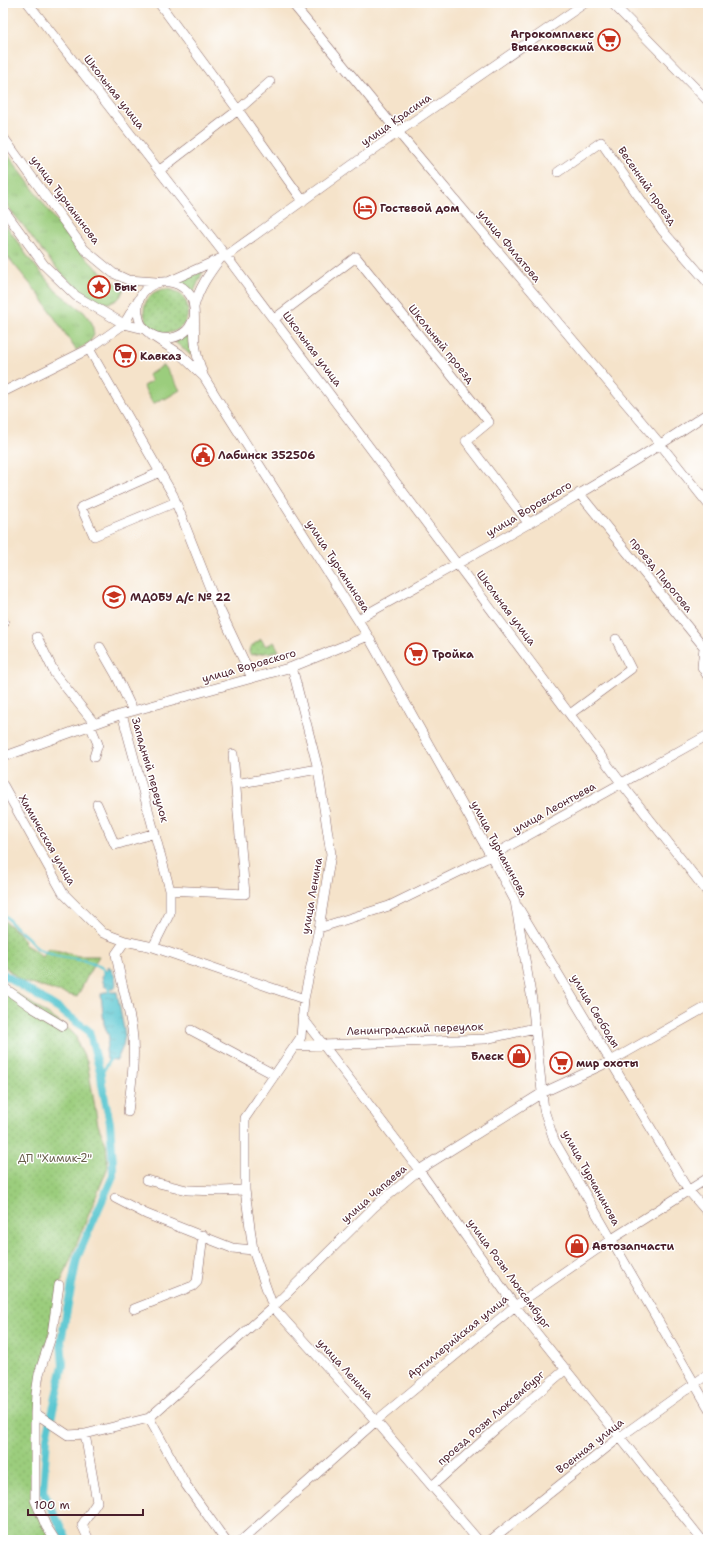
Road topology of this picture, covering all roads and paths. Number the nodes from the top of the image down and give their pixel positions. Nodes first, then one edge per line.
1 (28, 3) edge
2 (160, 3) edge
3 (292, 3) edge
4 (585, 3) edge
5 (612, 3) edge
6 (270, 82) dead end
7 (708, 101) edge
8 (238, 110) junction
9 (398, 132) junction
10 (3, 137) edge
11 (160, 170) junction
12 (558, 172) dead end
13 (303, 201) junction
14 (3, 209) edge
15 (224, 257) junction
16 (170, 281) junction
17 (159, 282) junction
18 (708, 283) edge
19 (142, 293) junction
20 (194, 307) junction
21 (194, 318) junction
22 (274, 319) junction
23 (124, 324) junction
24 (147, 332) junction
25 (89, 349) junction
26 (204, 377) junction
27 (3, 392) edge
28 (708, 413) edge
29 (661, 445) junction
30 (160, 472) junction
31 (579, 493) junction
32 (176, 502) junction
33 (708, 504) edge
34 (529, 524) junction
35 (458, 564) junction
36 (358, 620) junction
37 (368, 636) junction
38 (37, 637) dead end
39 (616, 640) dead end
40 (100, 647) dead end
41 (292, 667) junction
42 (708, 677) edge
43 (252, 678) junction
44 (133, 711) junction
45 (122, 714) junction
46 (570, 714) junction
47 (92, 724) junction
48 (708, 735) edge
49 (233, 754) dead end
50 (3, 757) edge
51 (94, 757) dead end
52 (318, 769) junction
53 (236, 784) junction
54 (622, 784) junction
55 (3, 785) edge
56 (97, 804) dead end
57 (155, 833) junction
58 (491, 856) junction
59 (170, 890) junction
60 (708, 894) edge
61 (515, 902) junction
62 (319, 928) junction
63 (125, 941) junction
64 (152, 947) junction
65 (3, 986) edge
66 (304, 999) junction
67 (708, 1006) edge
68 (302, 1017) junction
69 (63, 1026) dead end
70 (535, 1028) junction
71 (191, 1030) dead end
72 (324, 1045) junction
73 (295, 1046) junction
74 (611, 1061) junction
75 (275, 1075) junction
76 (542, 1093) junction
77 (128, 1112) dead end
78 (419, 1170) junction
79 (708, 1178) edge
80 (146, 1180) dead end
81 (245, 1190) junction
82 (688, 1190) junction
83 (115, 1198) dead end
84 (708, 1213) edge
85 (203, 1235) junction
86 (612, 1239) junction
87 (253, 1250) junction
88 (59, 1285) dead end
89 (515, 1306) junction
90 (273, 1307) junction
91 (134, 1309) dead end
92 (566, 1369) junction
93 (708, 1374) edge
94 (694, 1384) junction
95 (708, 1407) edge
96 (36, 1413) junction
97 (148, 1418) junction
98 (376, 1421) junction
99 (85, 1434) junction
100 (620, 1437) junction
101 (432, 1486) junction
102 (55, 1540) edge
103 (89, 1540) edge
104 (225, 1540) edge
105 (242, 1540) edge
106 (478, 1540) edge
107 (491, 1540) edge
108 (702, 1540) edge

1 - 11 street, Школьная улица
2 - 8 street
3 - 9 street, улица Филатова
4 - 9 street, улица Красина
5 - 7 street
6 - 8 street
8 - 11 street
8 - 13 street
9 - 13 street, улица Красина
9 - 29 street, улица Филатова
10 - 17 street, улица Турчанинова
11 - 15 street, Школьная улица
12 - 18 street, Весенний проезд
13 - 15 street, улица Красина
14 - 23 street, улица Турчанинова
15 - 16 street, улица Красина
15 - 20 street, улица Красина
15 - 22 street, Школьная улица
16 - 17 street
16 - 20 street
17 - 19 street
19 - 23 street
19 - 24 street
20 - 21 street
21 - 24 street
21 - 26 street, улица Турчанинова
22 - 34 street, Школьный проезд
22 - 35 street, Школьная улица
23 - 24 street, улица Турчанинова
23 - 25 street
24 - 26 street, улица Турчанинова
25 - 27 street
25 - 30 street
26 - 36 street, улица Турчанинова
28 - 29 street, улица Воровского
29 - 31 street, улица Воровского
29 - 33 street, улица Филатова
30 - 32 street
30 - 32 street
31 - 34 street, улица Воровского
31 - 42 street, проезд Пирогова
32 - 43 street
34 - 35 street, улица Воровского
35 - 36 street, улица Воровского
35 - 46 street, Школьная улица
36 - 37 street, улица Турчанинова
37 - 41 street, улица Воровского
37 - 58 street, улица Турчанинова
38 - 47 street
39 - 46 street
40 - 44 street
41 - 43 street, улица Воровского
41 - 52 street, улица Ленина
43 - 44 street, улица Воровского
44 - 45 street, улица Воровского
45 - 47 street, улица Воровского
45 - 57 street, Западный переулок
46 - 54 street, Школьная улица
47 - 50 street, улица Воровского
47 - 51 street
48 - 54 street, улица Леонтьева
49 - 53 street
52 - 53 street
52 - 62 street, улица Ленина
53 - 59 street
54 - 58 street, улица Леонтьева
54 - 60 street, Школьная улица
55 - 63 street, Химическая улица
56 - 57 street, Западный переулок
57 - 59 street, Западный переулок
58 - 61 street, улица Турчанинова
58 - 62 street, улица Леонтьева
59 - 64 street, Западный переулок
61 - 70 street, улица Турчанинова
61 - 74 street, улица Свободы
62 - 66 street, улица Ленина
63 - 64 street
63 - 77 street
64 - 66 street
65 - 69 street
66 - 68 street, улица Ленина
67 - 74 street, улица Чапаева
68 - 72 street, улица Розы Люксембург
68 - 73 street, улица Ленина
70 - 72 street, Ленинградский переулок
70 - 76 street, улица Турчанинова
71 - 75 street
72 - 73 street, Ленинградский переулок
72 - 78 street, улица Розы Люксембург
73 - 75 street, улица Ленина
74 - 76 street, улица Чапаева
74 - 82 street, улица Свободы
75 - 81 street, улица Ленина
76 - 78 street, улица Чапаева
76 - 86 street, улица Турчанинова
78 - 89 street, улица Розы Люксембург
78 - 90 street, улица Чапаева
79 - 82 street, Артиллерийская улица
80 - 81 street
81 - 87 street, улица Ленина
82 - 84 street, улица Свободы
82 - 86 street, Артиллерийская улица
83 - 85 street
85 - 87 street
85 - 91 street
86 - 89 street, Артиллерийская улица
86 - 94 street, улица Турчанинова
87 - 90 street, улица Ленина
88 - 96 street
89 - 92 street, улица Розы Люксембург
89 - 98 street, Артиллерийская улица
90 - 97 street, улица Чапаева
90 - 98 street, улица Ленина
92 - 100 street, улица Розы Люксембург
92 - 101 street, проезд Розы Люксембург
93 - 94 street, Военная улица
94 - 95 street, улица Турчанинова
94 - 100 street, Военная улица
96 - 99 street, улица Чапаева
96 - 102 street
97 - 99 street, улица Чапаева
97 - 104 street
98 - 101 street, улица Ленина
98 - 105 street, Артиллерийская улица
99 - 103 street
100 - 107 street, Военная улица
100 - 108 street, улица Розы Люксембург
101 - 106 street, улица Ленина

